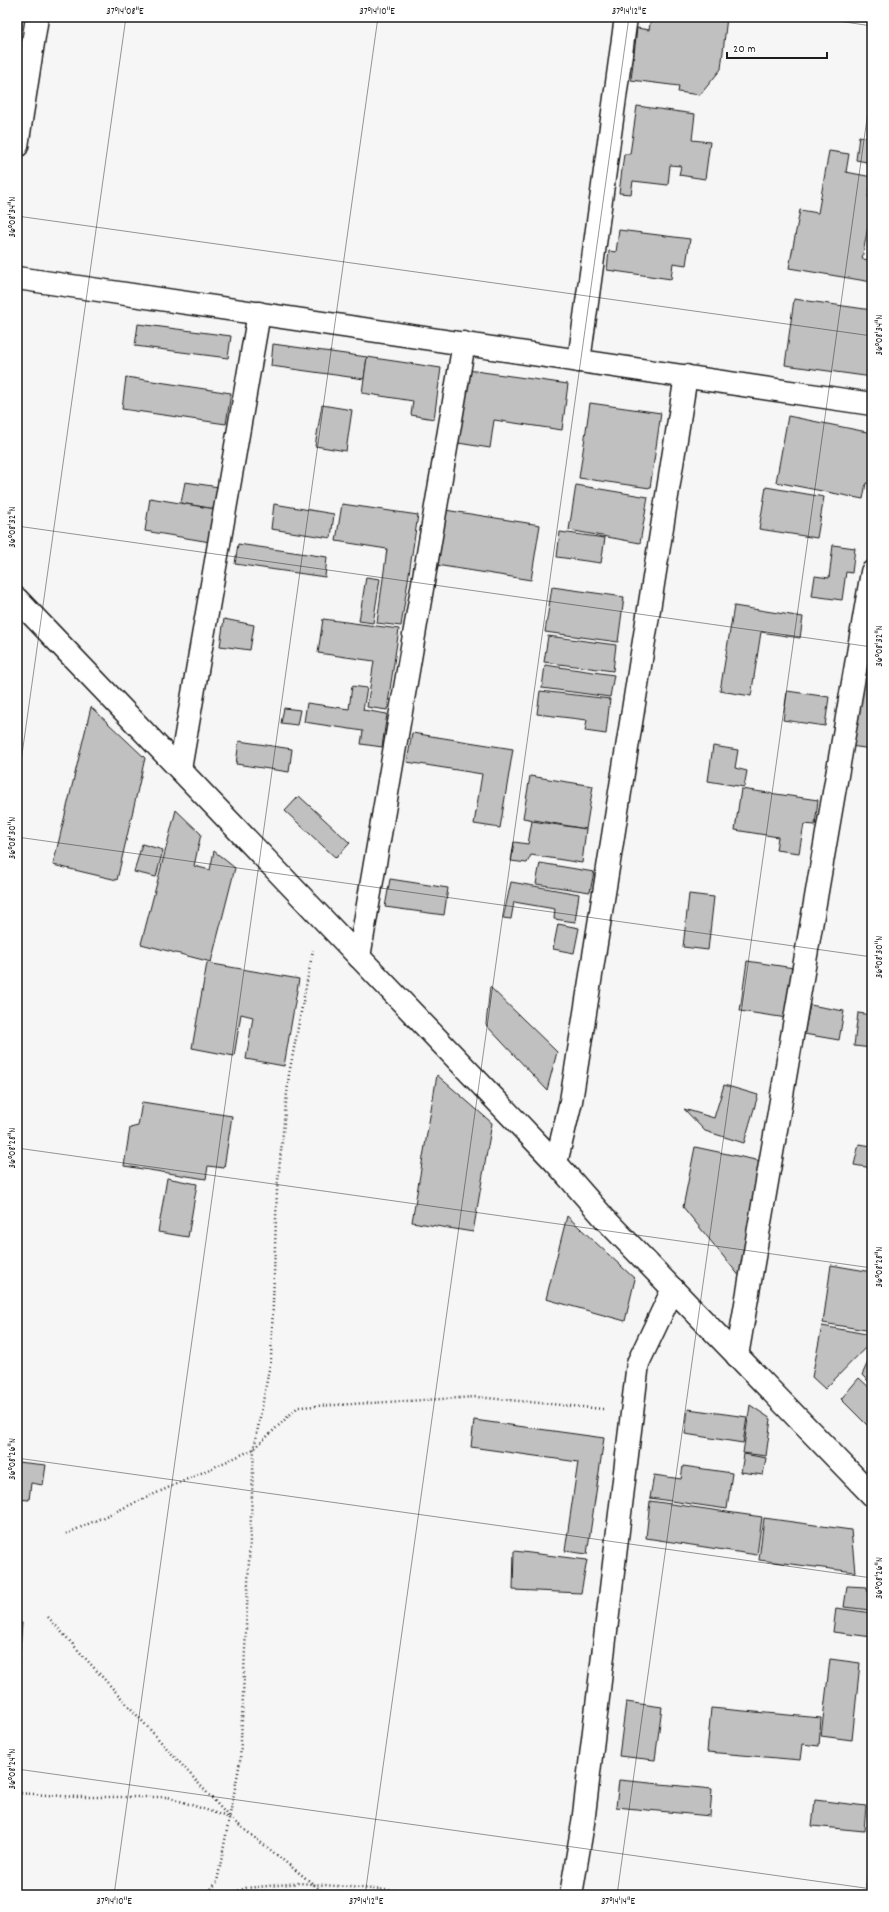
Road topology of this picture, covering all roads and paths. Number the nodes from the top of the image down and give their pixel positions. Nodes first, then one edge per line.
1 (37, 17) edge
2 (626, 17) edge
3 (17, 146) edge
4 (17, 278) edge
5 (259, 314) junction
6 (464, 343) junction
7 (579, 361) junction
8 (686, 376) junction
9 (872, 404) edge
10 (872, 572) edge
11 (17, 599) edge
12 (180, 769) junction
13 (320, 916) junction
14 (359, 957) junction
15 (556, 1163) junction
16 (672, 1289) junction
17 (737, 1356) junction
18 (632, 1412) junction
19 (254, 1449) junction
20 (872, 1496) edge
21 (66, 1534) dead end
22 (48, 1617) dead end
23 (17, 1793) edge
24 (230, 1818) junction
25 (314, 1885) junction
26 (206, 1895) edge
27 (227, 1895) edge
28 (327, 1895) edge
29 (449, 1895) edge
30 (571, 1895) edge

1 - 3 street
2 - 7 street
4 - 5 street
5 - 6 street
5 - 12 street
6 - 7 street
6 - 14 street
7 - 8 street
8 - 9 street
8 - 15 street
10 - 17 street
11 - 12 street
12 - 13 street
13 - 14 street
13 - 19 path
14 - 15 street
15 - 16 street
16 - 17 street
16 - 18 street
17 - 20 street
18 - 19 path
18 - 30 street
19 - 21 path
19 - 24 path
22 - 24 path
23 - 24 path
24 - 25 path
24 - 26 path
25 - 27 path
25 - 28 path
25 - 29 path

